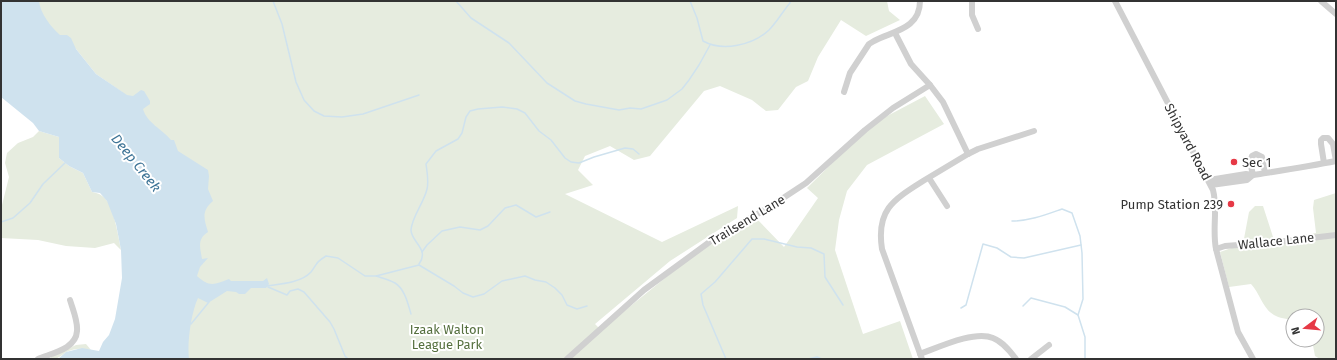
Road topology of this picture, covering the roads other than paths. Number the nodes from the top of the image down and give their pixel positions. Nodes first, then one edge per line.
1 (920, 1) edge
2 (972, 1) edge
3 (1115, 1) edge
4 (1321, 1) edge
5 (1336, 14) edge
6 (978, 28) dead end
7 (895, 32) junction
8 (930, 85) junction
9 (844, 92) dead end
10 (1034, 131) dead end
11 (968, 154) junction
12 (1336, 161) edge
13 (1324, 163) junction
14 (1265, 173) junction
15 (1253, 175) junction
16 (929, 178) junction
17 (1210, 182) junction
18 (947, 206) dead end
19 (1336, 235) edge
20 (1216, 248) junction
21 (70, 300) dead end
22 (1049, 345) dead end
23 (921, 356) edge
24 (38, 359) edge
25 (567, 359) edge
26 (1016, 359) edge
27 (1032, 359) edge
28 (1253, 359) edge

1 - 7 street
2 - 6 street
3 - 17 street, Shipyard Road
4 - 5 street
7 - 8 street
7 - 9 street
8 - 11 street
8 - 25 street, Trailsend Lane
10 - 11 street
11 - 16 street
12 - 13 street
12 - 13 street
13 - 14 street
14 - 15 street
14 - 15 street
15 - 17 street
16 - 18 street
16 - 23 street
17 - 20 street, Shipyard Road
19 - 20 street, Wallace Lane
20 - 28 street, Shipyard Road
21 - 24 street
22 - 27 street
23 - 26 street

